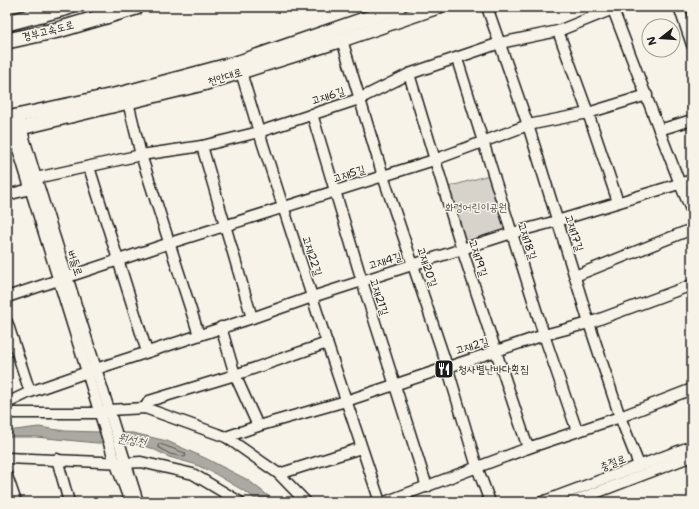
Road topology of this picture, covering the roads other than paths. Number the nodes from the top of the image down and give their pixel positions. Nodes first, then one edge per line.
1 (68, 7) edge
2 (136, 7) edge
3 (400, 7) edge
4 (438, 7) edge
5 (487, 7) edge
6 (679, 7) edge
7 (614, 8) edge
8 (7, 23) edge
9 (689, 25) edge
10 (558, 31) junction
11 (342, 40) junction
12 (7, 41) edge
13 (500, 43) junction
14 (692, 45) edge
15 (457, 58) junction
16 (241, 72) junction
17 (409, 74) junction
18 (647, 95) junction
19 (359, 99) junction
20 (128, 102) junction
21 (588, 113) junction
22 (312, 114) junction
23 (692, 120) edge
24 (12, 123) edge
25 (528, 125) junction
26 (659, 130) junction
27 (259, 132) junction
28 (482, 141) junction
29 (202, 146) junction
30 (141, 155) junction
31 (434, 160) junction
32 (89, 167) junction
33 (383, 176) junction
34 (36, 178) junction
35 (692, 180) edge
36 (680, 184) junction
37 (30, 189) junction
38 (335, 192) junction
39 (7, 195) edge
40 (618, 202) junction
41 (284, 208) junction
42 (692, 212) edge
43 (557, 221) junction
44 (226, 226) junction
45 (692, 229) edge
46 (512, 233) junction
47 (170, 243) junction
48 (462, 249) junction
49 (118, 261) junction
50 (413, 265) junction
51 (575, 276) junction
52 (63, 279) junction
53 (362, 281) junction
54 (692, 285) edge
55 (7, 297) edge
56 (312, 297) junction
57 (252, 318) junction
58 (7, 322) edge
59 (589, 323) junction
60 (221, 327) junction
61 (199, 334) junction
62 (544, 335) junction
63 (327, 343) junction
64 (147, 352) junction
65 (496, 352) junction
66 (447, 366) junction
67 (91, 370) junction
68 (235, 375) junction
69 (395, 385) junction
70 (692, 389) edge
71 (30, 392) junction
72 (346, 401) junction
73 (7, 403) edge
74 (145, 408) junction
75 (7, 414) edge
76 (105, 414) junction
77 (620, 417) junction
78 (258, 426) junction
79 (576, 431) junction
80 (226, 438) junction
81 (692, 446) edge
82 (361, 448) junction
83 (528, 448) junction
84 (692, 456) edge
85 (7, 458) edge
86 (56, 459) junction
87 (119, 459) junction
88 (639, 466) junction
89 (477, 467) junction
90 (279, 474) junction
91 (7, 476) edge
92 (427, 487) junction
93 (16, 502) edge
94 (69, 502) edge
95 (130, 502) edge
96 (138, 502) edge
97 (240, 502) edge
98 (306, 502) edge
99 (380, 502) edge
100 (385, 502) edge
101 (490, 502) edge
102 (542, 502) edge
103 (572, 502) edge

1 - 8 highway, 경부고속도로
2 - 12 highway, 경부고속도로
3 - 24 main road, 천안대로
4 - 11 main road, 천안대로
5 - 13 street, 고재17길
6 - 9 street
7 - 10 street, 고재6길
7 - 18 street
9 - 14 street
10 - 13 street, 고재6길
10 - 21 street
11 - 16 main road, 천안대로
11 - 19 street, 고재20길
13 - 15 street, 고재6길
13 - 25 street, 고재17길
15 - 17 street, 고재6길
15 - 28 street, 고재18길
16 - 20 main road, 천안대로
16 - 27 street, 고재22길
17 - 19 street, 고재6길
17 - 31 street, 고재19길
18 - 21 street, 고재5길
18 - 26 street
19 - 22 street, 고재6길
19 - 33 street, 고재20길
20 - 24 main road, 천안대로
20 - 30 street
21 - 25 street, 고재5길
21 - 40 street
22 - 27 street, 고재6길
22 - 38 street, 고재21길
23 - 26 street
24 - 34 street, 버들로
24 - 37 street, 버들로
25 - 28 street, 고재5길
25 - 43 street, 고재17길
26 - 36 street
27 - 29 street, 고재6길
27 - 41 street, 고재22길
28 - 31 street, 고재5길
28 - 46 street, 고재18길
29 - 30 street, 고재6길
29 - 44 street
30 - 32 street, 고재6길
30 - 47 street
31 - 33 street, 고재5길
31 - 48 street, 고재19길
32 - 34 street, 고재6길
32 - 49 street
33 - 38 street, 고재5길
33 - 50 street, 고재20길
34 - 52 street, 버들로
35 - 36 street, 고재4길
36 - 40 street, 고재4길
36 - 42 street
37 - 39 street
37 - 52 street, 버들로
38 - 41 street, 고재5길
38 - 53 street, 고재21길
40 - 43 street, 고재4길
41 - 44 street, 고재5길
41 - 56 street, 고재22길
43 - 46 street, 고재4길
43 - 51 street, 고재17길
44 - 47 street, 고재5길
44 - 57 street
45 - 51 street
46 - 48 street, 고재4길
46 - 62 street, 고재18길
47 - 49 street, 고재5길
47 - 61 street
48 - 50 street, 고재4길
48 - 65 street, 고재19길
49 - 52 street, 고재5길
49 - 64 street
50 - 53 street, 고재4길
50 - 66 street, 고재20길
51 - 59 street, 고재17길
52 - 55 street, 고재5길
52 - 67 street, 버들로
53 - 56 street, 고재4길
53 - 69 street, 고재21길
54 - 59 street, 고재2길
56 - 57 street, 고재4길
56 - 63 street, 고재22길
57 - 60 street, 고재4길
58 - 71 street
59 - 62 street, 고재2길
59 - 77 street, 고재17길
60 - 61 street, 고재4길
60 - 68 street
61 - 64 street, 고재4길
62 - 65 street, 고재2길
62 - 79 street, 고재18길
63 - 68 street
63 - 72 street, 고재22길
64 - 67 street, 고재4길
65 - 66 street, 고재2길
65 - 83 street, 고재19길
66 - 69 street, 고재2길
66 - 89 street, 고재20길
67 - 71 street, 고재4길
67 - 76 street, 버들로
68 - 74 street
68 - 78 street
69 - 72 street, 고재2길
69 - 92 street, 고재21길
70 - 77 street
71 - 73 street, 고재4길
72 - 78 street, 고재2길
72 - 82 street, 고재22길
74 - 76 street
74 - 80 street
75 - 76 street
76 - 87 street, 버들로
77 - 79 street
77 - 88 street, 고재17길
78 - 80 street, 고재2길
79 - 83 street
80 - 90 street
81 - 88 street, 충절로
82 - 90 street
82 - 99 street, 고재22길
83 - 89 street
84 - 103 street, 충절로
85 - 86 street
86 - 87 street
86 - 94 street
87 - 95 street
87 - 96 street
87 - 97 street
88 - 102 street, 충절로
89 - 92 street
89 - 101 street, 고재20길
90 - 98 street
91 - 93 street
92 - 100 street

